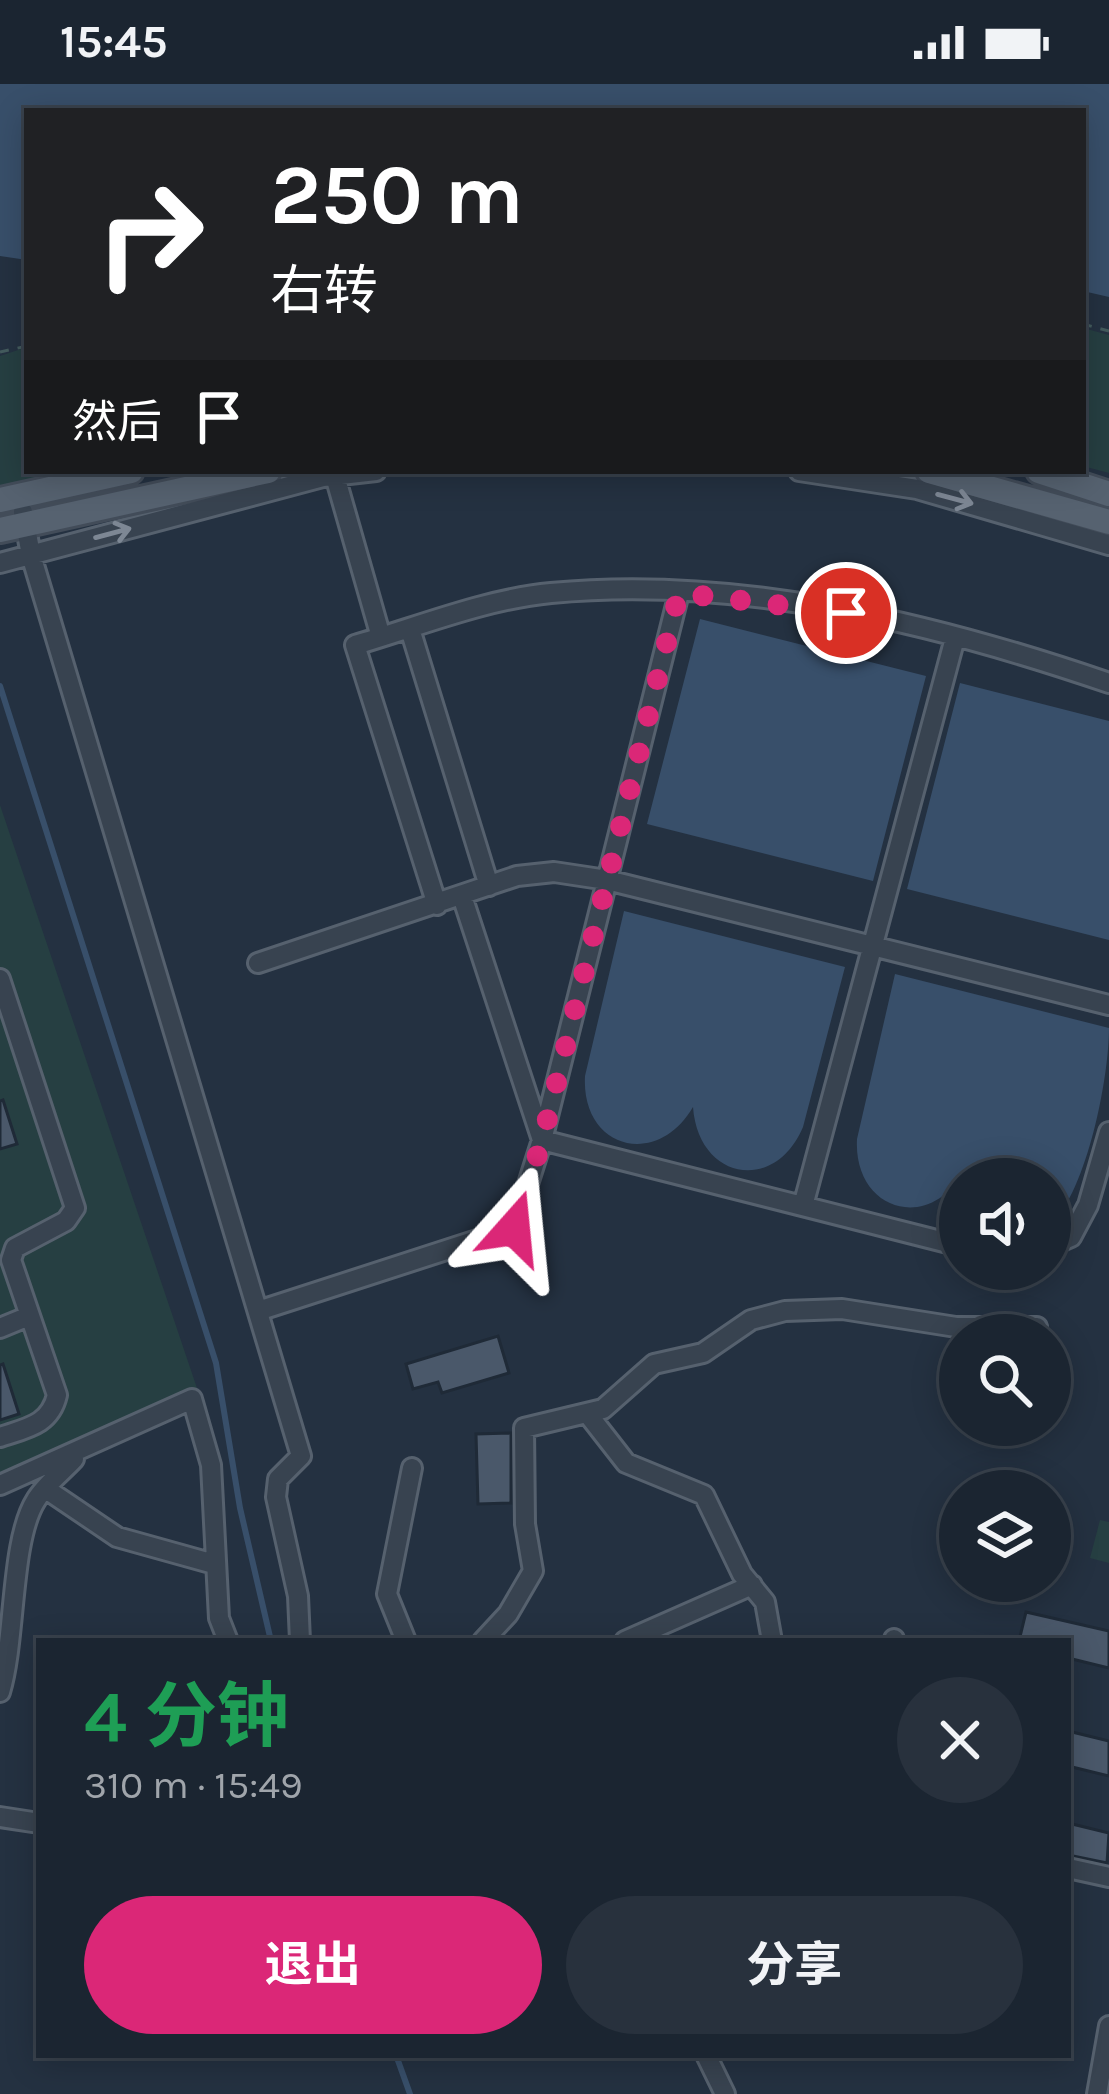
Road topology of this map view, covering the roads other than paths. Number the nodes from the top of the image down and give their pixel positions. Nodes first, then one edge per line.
1 (117, 474) edge
2 (254, 474) edge
3 (351, 474) edge
4 (819, 474) edge
5 (940, 474) edge
6 (1048, 474) edge
7 (335, 476) junction
8 (1109, 494) edge
9 (10, 498) edge
10 (1109, 522) edge
11 (26, 524) junction
12 (0, 530) edge
13 (1109, 545) edge
14 (31, 555) junction
15 (0, 562) edge
16 (679, 593) junction
17 (410, 629) junction
18 (381, 638) junction
19 (955, 638) junction
20 (1109, 683) edge
21 (607, 880) junction
22 (489, 886) junction
23 (462, 896) junction
24 (437, 904) junction
25 (873, 946) junction
26 (258, 963) dead end
27 (0, 979) edge
28 (1109, 1005) edge
29 (6, 1017) edge
30 (1109, 1132) edge
31 (542, 1141) junction
32 (802, 1206) junction
33 (1071, 1237) edge
34 (939, 1241) edge
35 (258, 1311) junction
36 (28, 1316) junction
37 (939, 1324) edge
38 (0, 1328) edge
39 (587, 1413) junction
40 (0, 1437) edge
41 (84, 1449) junction
42 (412, 1468) dead end
43 (0, 1485) edge
44 (46, 1489) junction
45 (214, 1564) junction
46 (752, 1585) junction
47 (227, 1638) edge
48 (299, 1638) edge
49 (405, 1638) edge
50 (486, 1638) edge
51 (632, 1638) edge
52 (772, 1638) edge
53 (0, 1692) edge
54 (0, 1817) edge
55 (36, 1823) edge
56 (1071, 1869) edge
57 (1109, 1877) edge
58 (1109, 2026) edge
59 (707, 2058) edge
60 (725, 2094) edge
61 (1097, 2094) edge

1 - 9 main road
2 - 11 main road
3 - 7 street
4 -> 13 street
5 - 10 main road
6 - 8 main road
14 -> 7 street
7 - 18 street
9 - 11 street
11 - 12 main road
11 - 14 street
14 - 15 street
14 - 35 street
16 - 17 street
16 - 19 street
16 - 21 street
17 - 18 street
17 - 22 street
18 - 24 street
19 - 20 street
19 - 25 street
21 - 22 street
21 - 25 street
21 - 31 street
22 - 23 street
23 - 24 street
23 - 31 street
24 - 26 street
25 - 28 street
25 - 32 street
27 - 29 street
29 - 36 street
30 - 33 street
31 - 32 street
31 - 35 street
32 - 34 street
35 - 48 street
36 - 38 street
36 - 40 street
37 - 39 street
39 - 46 street
39 - 50 street
41 - 43 street
41 - 44 street
41 - 45 street
42 - 49 street
44 - 45 street
44 - 53 street
45 - 47 street
46 - 51 street
46 - 52 street
54 - 55 street
56 - 57 street
58 - 61 street
59 - 60 street

